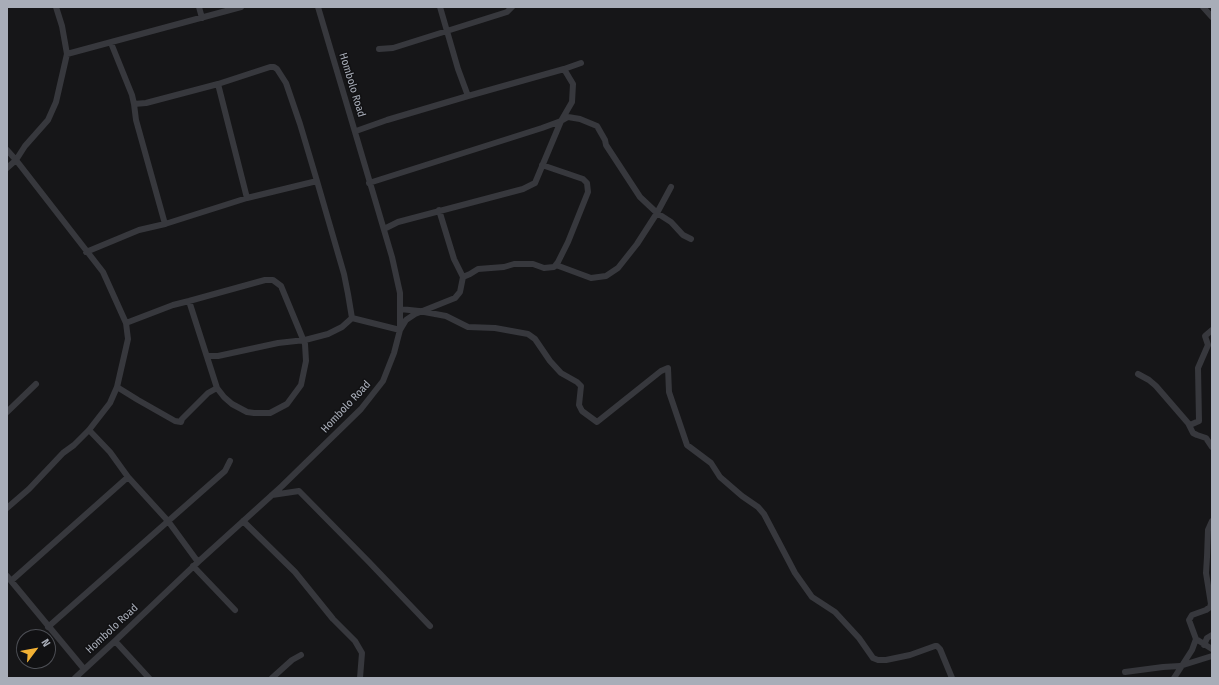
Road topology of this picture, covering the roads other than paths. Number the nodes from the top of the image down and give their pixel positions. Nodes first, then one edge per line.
1 (56, 7) edge
2 (199, 7) edge
3 (241, 7) edge
4 (318, 7) edge
5 (440, 7) edge
6 (512, 7) edge
7 (1203, 7) edge
8 (1212, 17) edge
9 (202, 18) junction
10 (447, 31) junction
11 (111, 43) junction
12 (379, 49) dead end
13 (67, 54) junction
14 (581, 63) dead end
15 (564, 69) junction
16 (218, 84) junction
17 (468, 96) junction
18 (134, 104) junction
19 (560, 121) junction
20 (356, 131) junction
21 (7, 150) edge
22 (16, 160) junction
23 (542, 165) junction
24 (7, 168) edge
25 (317, 181) junction
26 (369, 183) junction
27 (671, 187) dead end
28 (247, 198) junction
29 (439, 210) junction
30 (657, 213) junction
31 (165, 224) junction
32 (384, 229) junction
33 (691, 239) dead end
34 (86, 252) junction
35 (556, 265) junction
36 (463, 277) junction
37 (189, 301) junction
38 (400, 308) junction
39 (423, 311) junction
40 (352, 318) junction
41 (126, 323) junction
42 (400, 330) junction
43 (1212, 330) edge
44 (305, 340) junction
45 (207, 356) junction
46 (1138, 374) dead end
47 (36, 384) dead end
48 (117, 387) junction
49 (217, 388) junction
50 (7, 412) edge
51 (1190, 425) junction
52 (89, 430) junction
53 (1212, 446) edge
54 (230, 461) dead end
55 (128, 477) junction
56 (272, 495) junction
57 (7, 508) edge
58 (168, 521) junction
59 (243, 521) junction
60 (1212, 521) edge
61 (195, 564) junction
62 (1209, 571) edge
63 (9, 578) edge
64 (235, 610) dead end
65 (430, 626) dead end
66 (48, 627) junction
67 (1212, 635) edge
68 (1196, 639) junction
69 (115, 641) junction
70 (1204, 645) junction
71 (1212, 649) edge
72 (301, 655) dead end
73 (1212, 656) edge
74 (1180, 666) junction
75 (84, 669) junction
76 (1125, 672) dead end
77 (77, 677) edge
78 (149, 678) edge
79 (272, 678) edge
80 (360, 678) edge
81 (952, 678) edge
82 (1174, 678) edge

1 - 13 street
2 - 9 street
3 - 9 street
4 - 20 street, Hombolo Road
5 - 10 street
6 - 10 street
7 - 8 street
9 - 11 street
10 - 12 street
10 - 17 street
11 - 13 street
11 - 18 street
13 - 22 street
14 - 15 street
15 - 17 street
15 - 19 street
16 - 18 street
16 - 25 street
16 - 28 street
17 - 20 street
18 - 31 street
19 - 23 street
19 - 26 street
19 - 30 street
20 - 26 street, Hombolo Road
21 - 22 street
22 - 24 street
22 - 34 street
23 - 29 street
23 - 35 street
25 - 28 street
25 - 40 street
26 - 32 street, Hombolo Road
27 - 30 street
28 - 31 street
29 - 32 street
29 - 36 street
30 - 33 street
30 - 35 street
31 - 34 street
32 - 38 street, Hombolo Road
34 - 41 street
35 - 36 street
36 - 39 street
37 - 41 street
37 - 44 street
37 - 45 street
38 - 39 street
38 - 42 street, Hombolo Road
39 - 42 street
39 - 81 street
40 - 42 street
40 - 44 street
41 - 48 street
42 - 56 street, Hombolo Road
43 - 51 street
44 - 45 street
44 - 49 street
45 - 49 street
46 - 51 street
47 - 50 street
48 - 49 street
48 - 52 street
51 - 53 street
52 - 55 street
52 - 57 street
54 - 58 street
55 - 58 street
55 - 63 street
56 - 59 street, Hombolo Road
56 - 65 street
58 - 61 street
58 - 66 street
59 - 61 street, Hombolo Road
59 - 80 street
60 - 62 street
61 - 64 street
61 - 69 street, Hombolo Road
62 - 68 street
63 - 66 street
66 - 75 street
67 - 70 street
68 - 70 street
68 - 74 street
69 - 75 street, Hombolo Road
69 - 78 street
70 - 71 street
72 - 79 street
73 - 74 street
74 - 76 street
74 - 82 street
75 - 77 street, Hombolo Road

